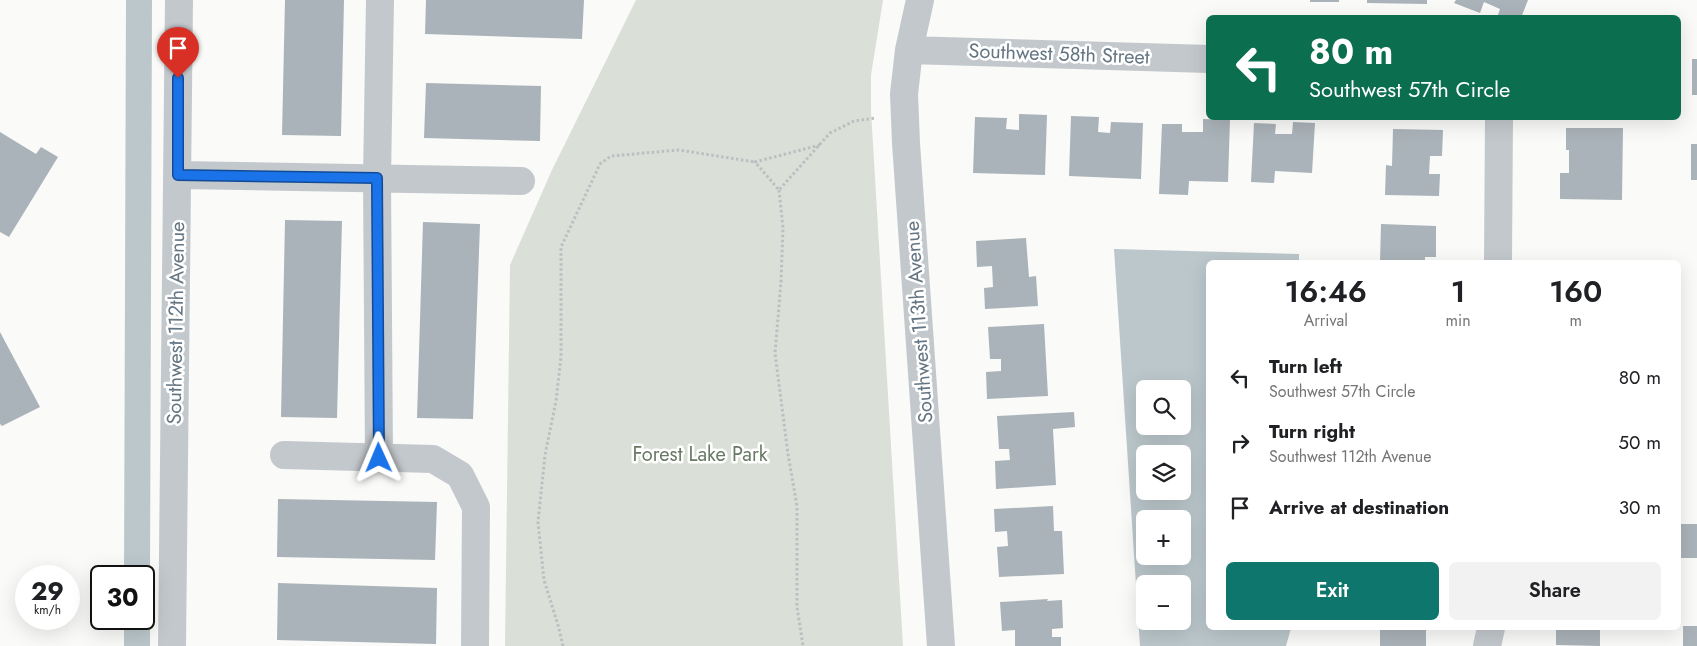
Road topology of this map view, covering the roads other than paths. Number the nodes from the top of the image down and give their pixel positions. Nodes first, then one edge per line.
1 (179, 0) edge
2 (380, 0) edge
3 (920, 0) edge
4 (909, 50) junction
5 (1206, 59) edge
6 (1499, 120) edge
7 (178, 175) junction
8 (377, 178) junction
9 (521, 181) dead end
10 (1498, 260) edge
11 (284, 455) dead end
12 (379, 458) junction
13 (1491, 630) edge
14 (172, 646) edge
15 (475, 646) edge
16 (941, 646) edge
17 (1487, 646) edge

1 - 7 street, Southwest 112th Avenue
2 - 8 street
3 - 4 street, Southwest 113th Avenue
4 - 5 street, Southwest 58th Street
4 - 16 street, Southwest 113th Avenue
6 - 10 street
7 - 8 street
7 - 14 street, Southwest 112th Avenue
8 - 9 street
8 - 12 street
11 - 12 street
12 - 15 street
13 - 17 street

